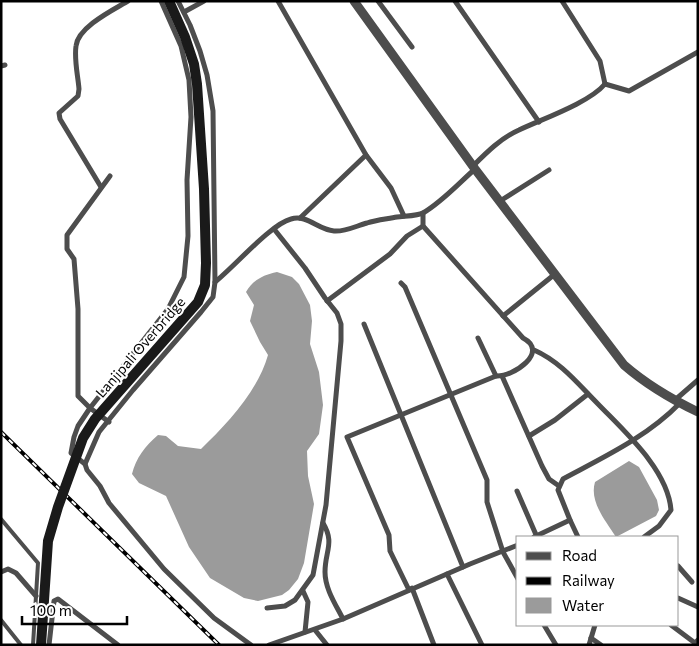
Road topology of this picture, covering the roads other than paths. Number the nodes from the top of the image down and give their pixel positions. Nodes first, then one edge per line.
1 (128, 1) edge
2 (161, 1) edge
3 (169, 1) edge
4 (178, 1) edge
5 (204, 1) edge
6 (278, 1) edge
7 (354, 1) edge
8 (378, 1) edge
9 (562, 1) edge
10 (456, 2) edge
11 (184, 12) junction
12 (412, 47) dead end
13 (698, 52) edge
14 (605, 84) junction
15 (539, 122) junction
16 (366, 155) junction
17 (474, 167) junction
18 (549, 170) dead end
19 (110, 176) dead end
20 (101, 186) junction
21 (500, 201) junction
22 (423, 213) junction
23 (404, 216) junction
24 (300, 218) junction
25 (423, 226) junction
26 (274, 229) junction
27 (555, 274) junction
28 (215, 282) junction
29 (401, 284) dead end
30 (327, 300) junction
31 (503, 316) junction
32 (364, 324) dead end
33 (478, 338) dead end
34 (534, 350) junction
35 (496, 376) junction
36 (502, 376) junction
37 (698, 380) edge
38 (450, 394) junction
39 (588, 394) junction
40 (678, 402) junction
41 (90, 408) junction
42 (698, 412) edge
43 (401, 414) junction
44 (108, 422) junction
45 (529, 436) junction
46 (633, 441) junction
47 (85, 464) junction
48 (559, 486) junction
49 (517, 491) dead end
50 (1, 519) edge
51 (570, 520) junction
52 (323, 522) junction
53 (651, 535) edge
54 (536, 536) edge
55 (538, 536) edge
56 (578, 536) edge
57 (516, 546) edge
58 (503, 552) junction
59 (463, 567) junction
60 (679, 567) edge
61 (1, 572) edge
62 (447, 574) junction
63 (516, 575) edge
64 (692, 582) dead end
65 (411, 589) junction
66 (303, 590) junction
67 (36, 596) junction
68 (679, 598) edge
69 (698, 607) edge
70 (267, 608) dead end
71 (343, 619) junction
72 (1, 620) edge
73 (545, 626) edge
74 (595, 626) edge
75 (672, 626) edge
76 (315, 630) junction
77 (305, 632) junction
78 (591, 638) junction
79 (698, 640) edge
80 (22, 645) edge
81 (33, 645) edge
82 (41, 645) edge
83 (50, 645) edge
84 (118, 645) edge
85 (251, 645) edge
86 (269, 645) edge
87 (327, 645) edge
88 (434, 645) edge
89 (482, 645) edge
90 (556, 645) edge
91 (589, 645) edge
92 (600, 645) edge

1 - 20 street
2 - 41 street
3 - 82 main road, Lanjipali Overbridge, bridge
4 - 11 street
5 - 11 street
6 - 16 street
7 - 17 street
8 - 12 street
9 - 14 street
10 - 15 street
11 - 28 street
13 - 14 street
14 - 15 street
15 - 17 street
16 - 23 street
16 - 24 street
17 - 21 street
17 - 22 street
18 - 21 street
19 - 20 street
20 - 41 street
21 - 27 street
22 - 23 street
22 - 25 street
23 - 24 street
24 - 26 street
25 - 30 street
25 - 31 street
26 - 28 street
26 - 30 street
27 - 31 street
27 - 40 street
28 - 44 street
29 - 38 street
30 - 52 street
31 - 34 street
32 - 43 street
33 - 35 street
34 - 36 street
34 - 39 street
35 - 36 street
35 - 38 street
36 - 45 street
37 - 40 street
38 - 43 street
38 - 58 street
39 - 45 street
39 - 46 street
40 - 42 street
40 - 46 street
41 - 44 street
41 - 47 street
43 - 59 street
43 - 65 street
44 - 47 street
45 - 48 street
46 - 48 street
46 - 53 street
47 - 85 street
48 - 51 street
49 - 54 street
50 - 67 lane
51 - 55 street
51 - 56 street
52 - 66 street
52 - 71 street
57 - 58 street
58 - 59 street
58 - 63 street
59 - 62 street
60 - 64 street
61 - 67 street
62 - 65 street
62 - 89 street
65 - 71 street
65 - 88 street
66 - 70 street
66 - 77 street
67 - 81 lane
68 - 69 street
71 - 76 street
72 - 80 lane
73 - 90 street
74 - 78 street
75 - 79 street
76 - 77 street
76 - 87 street
77 - 86 street
78 - 91 street
78 - 92 street
83 - 84 street

